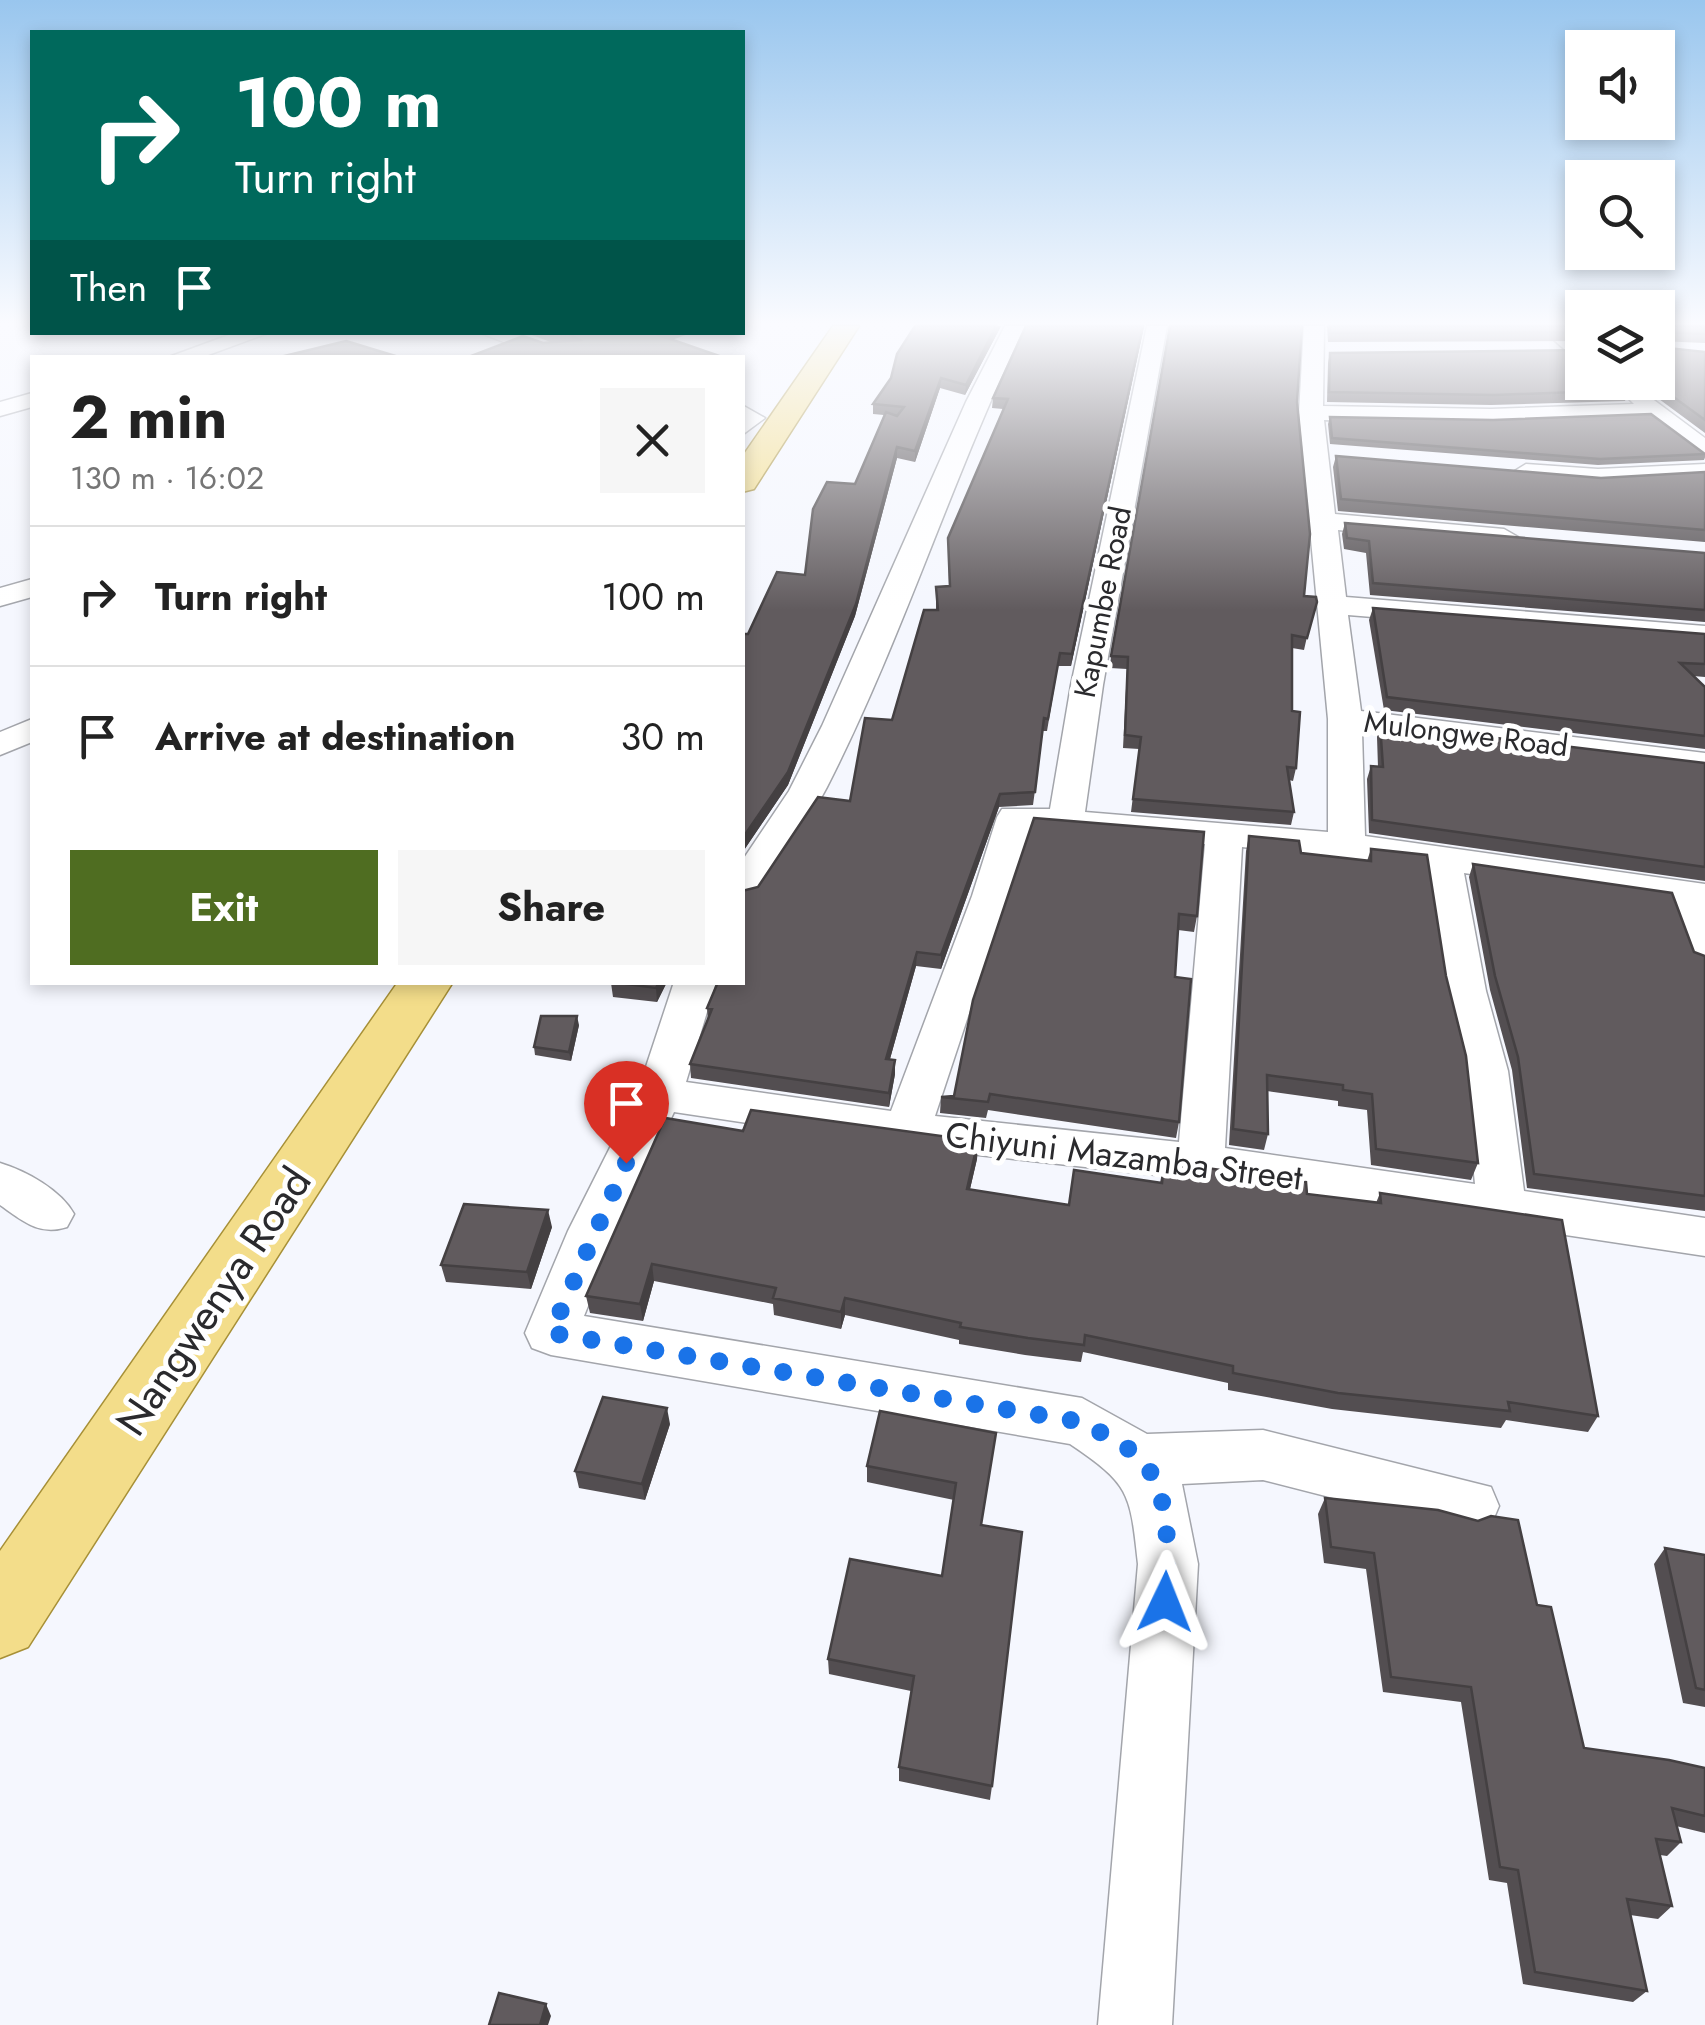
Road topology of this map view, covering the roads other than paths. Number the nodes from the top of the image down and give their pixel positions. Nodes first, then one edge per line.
1 (783, 420) edge
2 (969, 420) edge
3 (1138, 420) edge
4 (1314, 420) edge
5 (1667, 420) edge
6 (1705, 450) edge
7 (1503, 470) edge
8 (1705, 472) edge
9 (745, 478) edge
10 (1325, 521) junction
11 (1538, 540) edge
12 (30, 589) edge
13 (0, 597) edge
14 (1335, 605) junction
15 (1705, 635) edge
16 (1345, 719) junction
17 (30, 730) edge
18 (0, 745) edge
19 (1705, 763) edge
20 (1066, 821) junction
21 (1224, 837) junction
22 (1347, 845) junction
23 (1442, 861) junction
24 (745, 885) edge
25 (1695, 894) edge
26 (1705, 955) edge
27 (424, 985) edge
28 (695, 985) edge
29 (660, 1094) junction
30 (908, 1130) junction
31 (1201, 1162) junction
32 (0, 1181) edge
33 (1502, 1206) junction
34 (50, 1214) dead end
35 (1705, 1237) edge
36 (1142, 1460) junction
37 (1470, 1506) dead end
38 (0, 1619) edge
39 (1134, 2025) edge

1 - 9 main road
2 - 24 street
3 - 20 street, Kapumbe Road
4 - 10 street
5 - 6 street
7 - 8 street
10 - 11 street
10 - 14 street
12 - 13 street
14 - 15 street
14 - 16 street
16 - 19 street, Mulongwe Road
16 - 22 street
17 - 18 street
20 - 21 street
20 - 30 street
21 - 22 street
21 - 31 street
22 - 23 street
23 - 25 street
23 - 33 street
25 - 26 street
27 - 38 main road, Nangwenya Road
28 - 29 street
29 - 30 street, Chiyuni Mazamba Street
29 - 36 street
30 - 31 street, Chiyuni Mazamba Street
31 - 33 street, Chiyuni Mazamba Street
32 - 34 street
33 - 35 street, Chiyuni Mazamba Street
36 - 37 street
36 - 39 street

